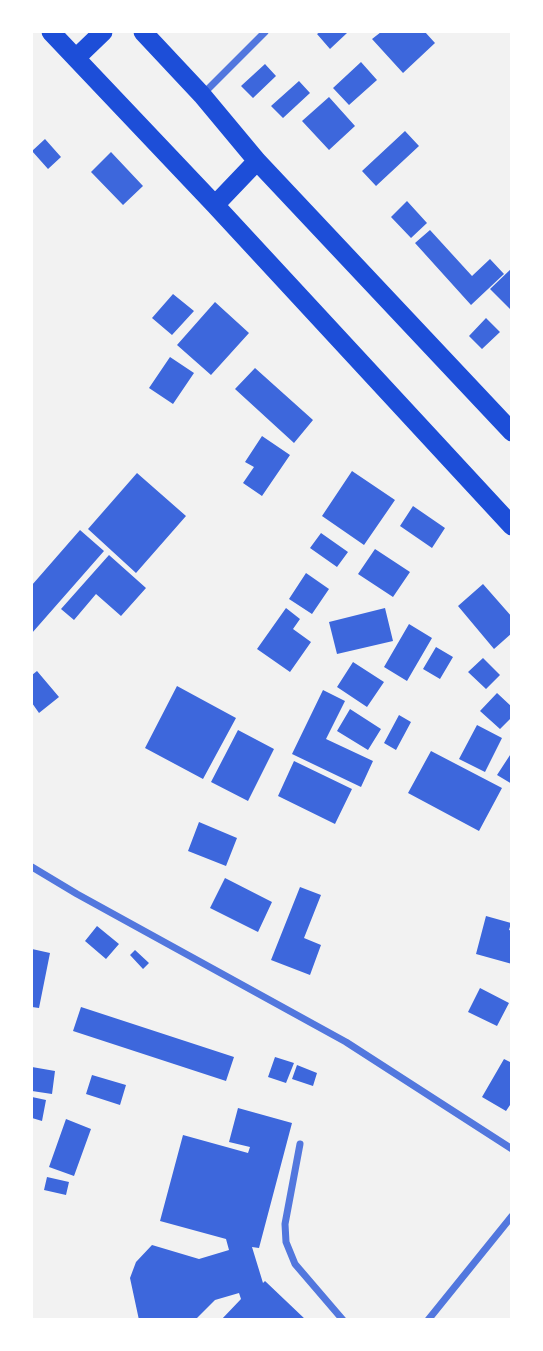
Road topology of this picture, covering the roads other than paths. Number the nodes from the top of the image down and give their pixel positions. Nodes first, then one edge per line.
1 (51, 32) edge
2 (103, 32) edge
3 (143, 32) edge
4 (265, 32) edge
5 (76, 58) junction
6 (202, 95) junction
7 (257, 161) junction
8 (215, 205) junction
9 (512, 432) edge
10 (512, 526) edge
11 (32, 867) edge
12 (300, 1144) dead end
13 (512, 1149) edge
14 (512, 1216) edge
15 (343, 1320) edge
16 (428, 1320) edge

1 - 5 highway
2 - 5 highway
3 - 6 highway
4 - 6 street
5 - 8 highway
6 - 7 highway
7 - 8 highway
7 - 9 highway
8 - 10 highway
11 - 13 street
12 - 15 street
14 - 16 street

